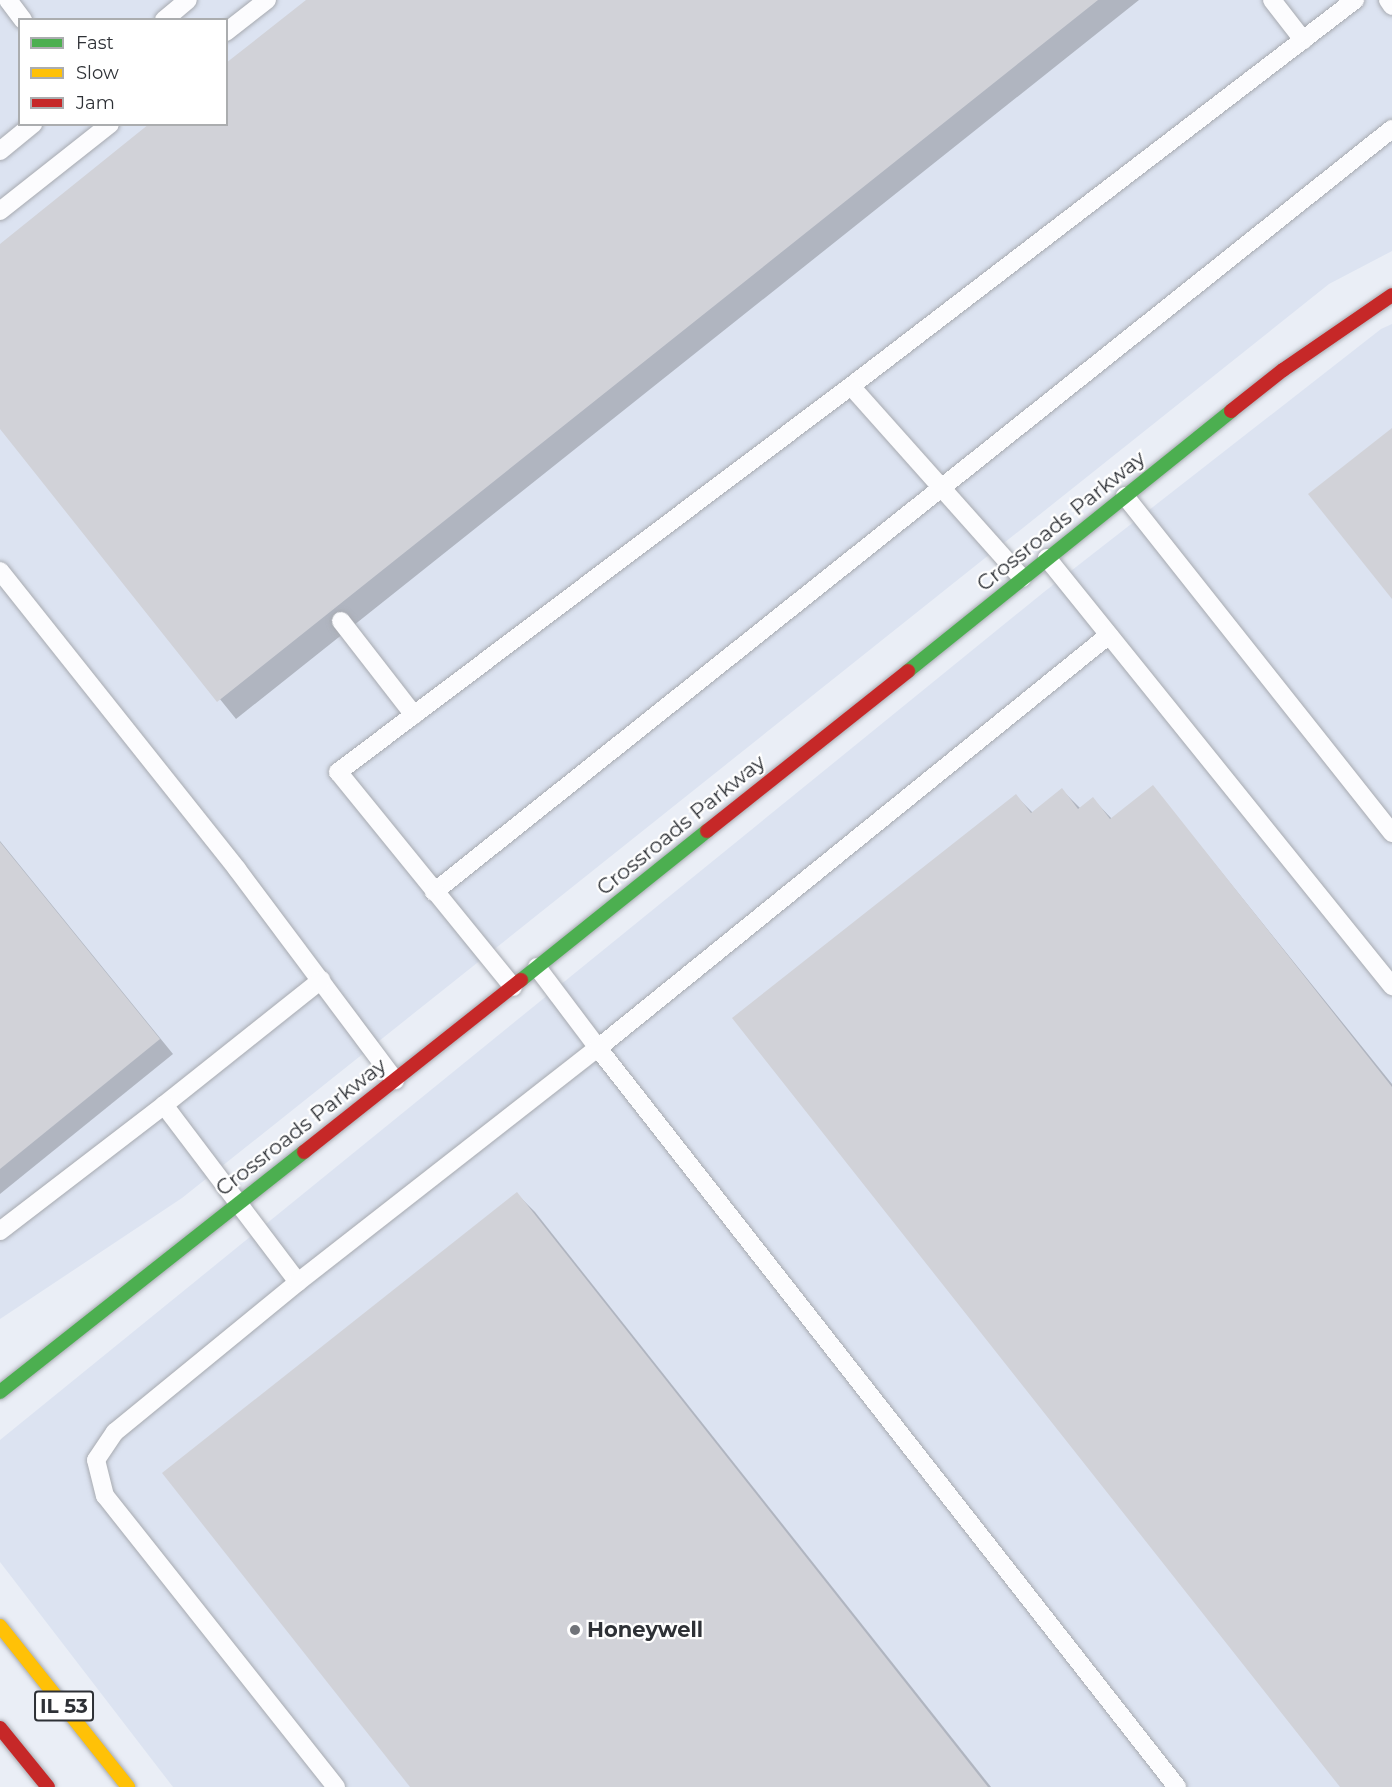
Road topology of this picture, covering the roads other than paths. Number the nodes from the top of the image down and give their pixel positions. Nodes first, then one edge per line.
1 (8, 0) edge
2 (188, 0) edge
3 (267, 0) edge
4 (1272, 0) edge
5 (1355, 0) edge
6 (1388, 0) edge
7 (1392, 6) edge
8 (22, 18) edge
9 (166, 18) edge
10 (228, 30) edge
11 (1303, 40) junction
12 (31, 126) edge
13 (107, 126) edge
14 (1392, 129) edge
15 (0, 151) edge
16 (0, 211) edge
17 (1392, 295) edge
18 (851, 386) junction
19 (943, 486) junction
20 (1125, 496) junction
21 (1047, 558) junction
22 (0, 570) edge
23 (1022, 578) junction
24 (341, 621) dead end
25 (1109, 635) junction
26 (414, 715) junction
27 (1392, 833) edge
28 (434, 892) junction
29 (537, 967) junction
30 (321, 980) junction
31 (1392, 986) edge
32 (513, 987) junction
33 (598, 1048) junction
34 (395, 1080) junction
35 (164, 1105) junction
36 (237, 1204) junction
37 (0, 1231) edge
38 (298, 1282) junction
39 (0, 1392) edge
40 (0, 1626) edge
41 (0, 1728) edge
42 (48, 1787) edge
43 (128, 1787) edge
44 (336, 1787) edge
45 (1177, 1787) edge

1 - 8 lane
2 - 9 lane
3 - 10 lane
4 - 11 lane
5 - 11 lane
6 - 7 lane
11 - 18 lane
12 - 15 lane
13 - 16 lane
14 - 19 lane
17 - 20 street, Crossroads Parkway
18 - 19 lane
18 - 26 lane
19 - 23 lane
19 - 28 lane
20 - 21 street, Crossroads Parkway
20 - 27 lane
21 - 23 street, Crossroads Parkway
21 - 25 lane
22 - 30 lane
23 - 29 street, Crossroads Parkway
24 - 26 lane
25 - 31 lane
25 - 33 lane
26 - 28 lane
28 - 32 lane
29 - 32 street, Crossroads Parkway
29 - 33 lane
30 - 34 lane
30 - 35 lane
32 - 34 street, Crossroads Parkway
33 - 38 lane
33 - 45 lane
34 - 36 street, Crossroads Parkway
35 - 36 lane
35 - 37 lane
36 - 38 lane
36 - 39 street, Crossroads Parkway
38 - 44 lane
40 - 43 street, IL 53
41 - 42 street, IL 53

